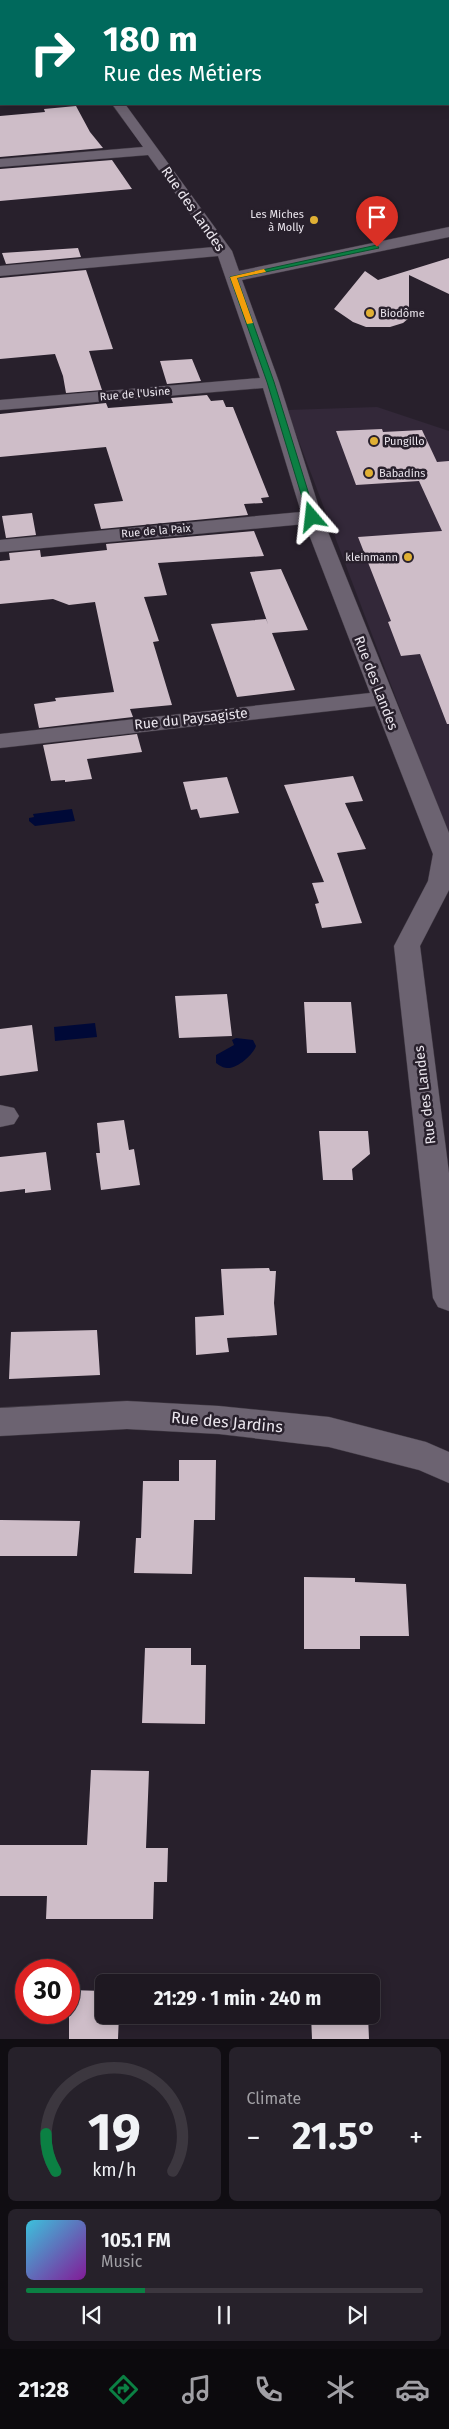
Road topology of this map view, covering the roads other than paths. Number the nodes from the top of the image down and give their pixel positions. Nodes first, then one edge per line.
1 (120, 105) edge
2 (153, 150) junction
3 (0, 163) edge
4 (449, 232) edge
5 (224, 251) junction
6 (0, 271) edge
7 (233, 277) junction
8 (270, 382) junction
9 (0, 405) edge
10 (312, 517) junction
11 (0, 546) edge
12 (382, 698) junction
13 (0, 741) edge
14 (449, 1298) edge
15 (0, 1422) edge
16 (449, 1468) edge

1 - 2 street, Rue des Landes
2 - 3 street
2 - 5 street, Rue des Landes
4 - 7 street
5 - 6 street
5 - 7 street, Rue des Landes
7 - 8 street, Rue des Landes
8 - 9 street, Rue de l'Usine
8 - 10 street, Rue des Landes
10 - 11 street, Rue de la Paix
10 - 12 street, Rue des Landes
12 - 13 street, Rue du Paysagiste
12 - 14 street, Rue des Landes
15 - 16 street, Rue des Jardins

